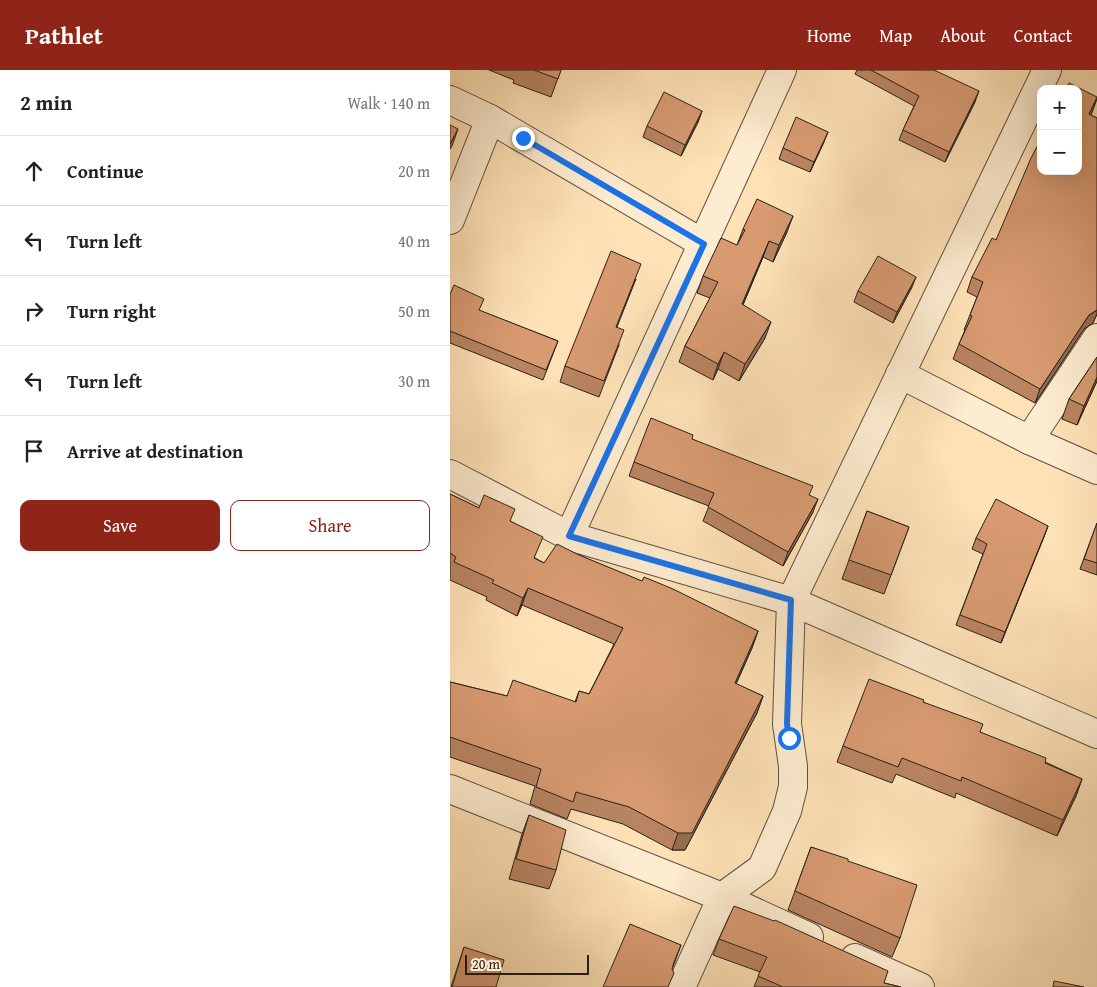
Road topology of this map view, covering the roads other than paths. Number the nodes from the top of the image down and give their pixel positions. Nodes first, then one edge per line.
1 (782, 70) edge
2 (1047, 70) edge
3 (450, 100) edge
4 (490, 119) junction
5 (450, 220) edge
6 (704, 244) junction
7 (1097, 338) edge
8 (900, 374) junction
9 (1029, 440) junction
10 (1097, 470) edge
11 (450, 474) edge
12 (569, 536) junction
13 (791, 600) junction
14 (1097, 734) edge
15 (450, 789) edge
16 (722, 897) junction
17 (681, 987) edge
18 (920, 987) edge

1 - 6 street
2 - 8 street
3 - 4 street
4 - 5 street
4 - 6 street
6 - 12 street
7 - 9 street
8 - 9 street
8 - 13 street
9 - 10 street
11 - 12 street
12 - 13 street
13 - 14 street
13 - 16 street
15 - 16 street
16 - 17 street
16 - 18 street

